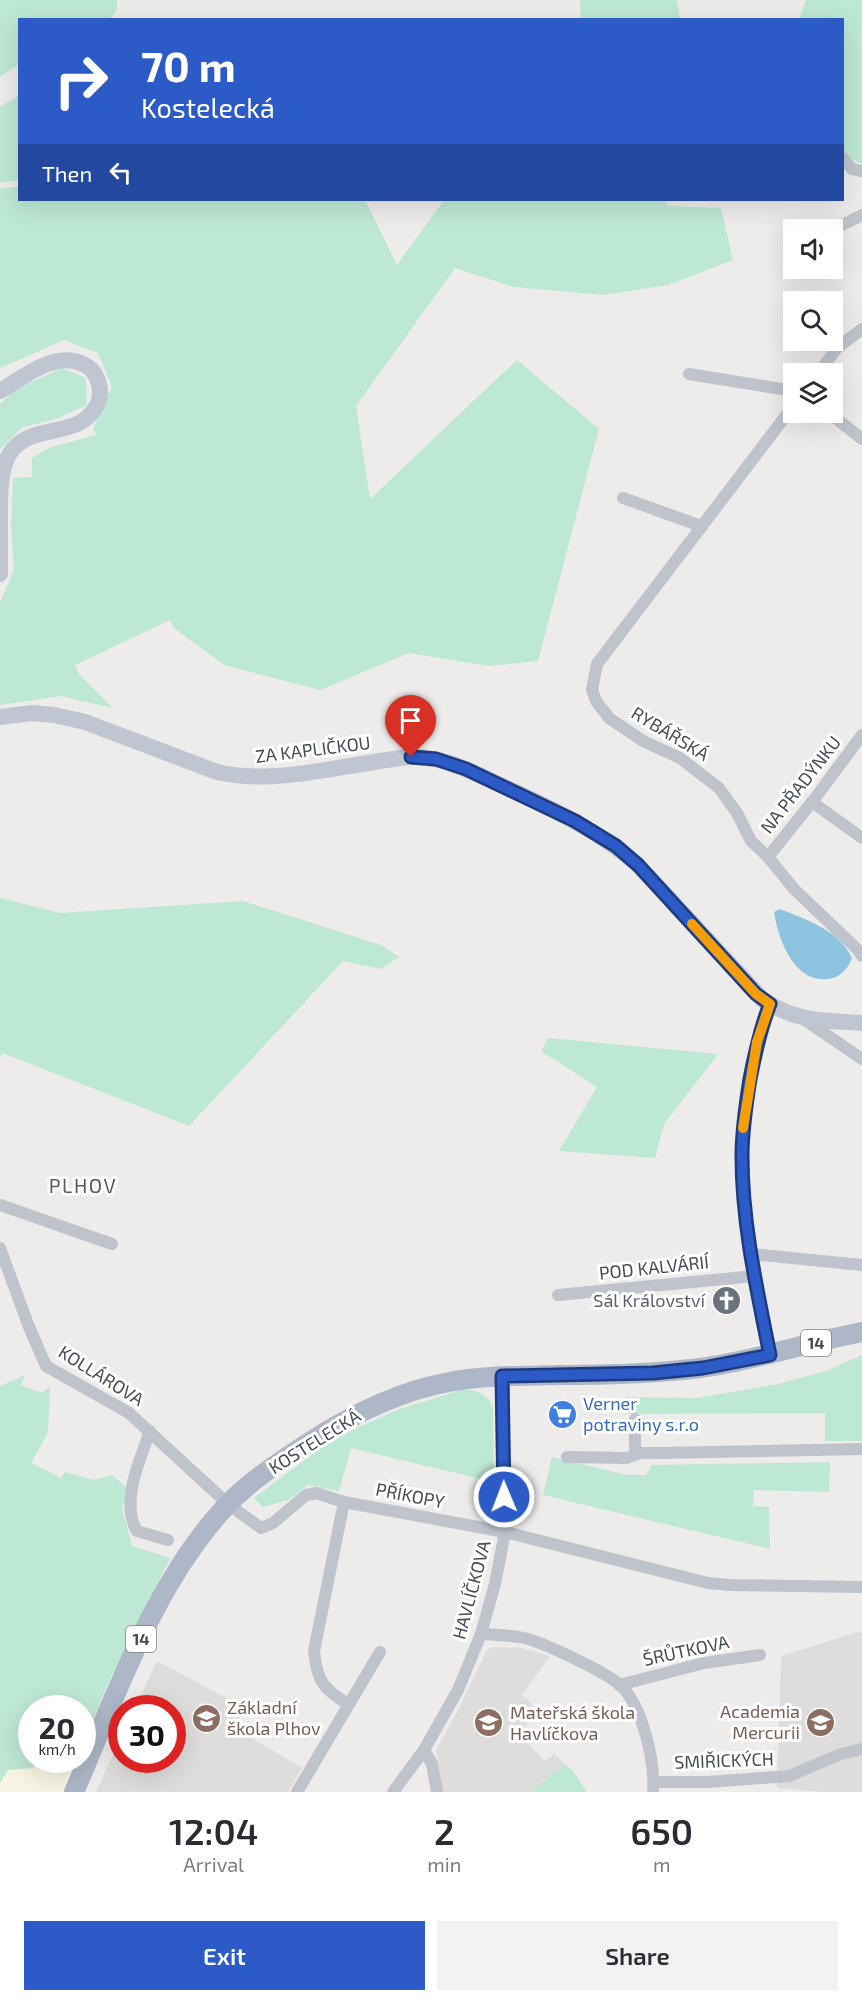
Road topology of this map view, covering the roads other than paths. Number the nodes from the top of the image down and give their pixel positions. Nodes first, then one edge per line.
1 (844, 159) edge
2 (862, 171) edge
3 (862, 215) edge
4 (843, 224) edge
5 (862, 329) edge
6 (826, 363) edge
7 (689, 374) dead end
8 (783, 389) edge
9 (0, 391) edge
10 (783, 419) edge
11 (842, 423) edge
12 (862, 439) edge
13 (623, 498) dead end
14 (0, 503) edge
15 (701, 526) junction
16 (0, 574) edge
17 (0, 717) edge
18 (862, 735) edge
19 (812, 802) junction
20 (862, 838) edge
21 (768, 857) junction
22 (862, 956) edge
23 (770, 1004) junction
24 (804, 1019) junction
25 (862, 1023) edge
26 (862, 1059) edge
27 (0, 1205) edge
28 (112, 1244) dead end
29 (0, 1248) edge
30 (752, 1254) junction
31 (862, 1265) edge
32 (755, 1276) junction
33 (558, 1295) dead end
34 (862, 1332) edge
35 (770, 1355) junction
36 (502, 1376) junction
37 (635, 1419) dead end
38 (150, 1431) junction
39 (862, 1449) edge
40 (635, 1455) junction
41 (567, 1457) dead end
42 (344, 1502) junction
43 (228, 1504) junction
44 (505, 1532) junction
45 (168, 1540) dead end
46 (862, 1587) edge
47 (482, 1634) junction
48 (380, 1652) dead end
49 (760, 1655) dead end
50 (619, 1685) junction
51 (348, 1704) junction
52 (862, 1749) edge
53 (424, 1750) junction
54 (654, 1787) edge
55 (74, 1792) edge
56 (297, 1792) edge
57 (393, 1792) edge
58 (437, 1792) edge

1 - 2 street
3 - 4 street
5 - 6 street
7 - 8 street
9 - 14 street
10 - 15 street, RYBÁŘSKÁ
11 - 12 street
13 - 15 street
14 - 16 street
15 - 21 street, RYBÁŘSKÁ
17 - 23 street, ZA KAPLIČKOU
18 - 19 street, NA PŘADÝNKU
19 - 20 street
19 - 21 street, NA PŘADÝNKU
21 - 22 street, RYBÁŘSKÁ
23 - 24 street, ZA KAPLIČKOU
23 - 30 street
24 - 25 street, ZA KAPLIČKOU
24 - 26 street
27 - 28 street
29 - 38 street, KOLLÁROVA
30 - 31 street
30 - 32 street
32 - 33 street, POD KALVÁRIÍ
32 - 35 street
34 - 35 main road, 14
35 - 36 main road, KOSTELECKÁ / 14
36 - 43 main road, KOSTELECKÁ / 14
36 - 44 street, HAVLÍČKOVA
37 - 40 street
38 - 43 street, KOLLÁROVA
38 - 45 street
39 - 40 street
40 - 41 street
42 - 43 street, KOLLÁROVA
42 - 44 street, PŘÍKOPY
42 - 51 street
43 - 55 main road, KOSTELECKÁ / 14
44 - 46 street, PŘÍKOPY
44 - 47 street, HAVLÍČKOVA
47 - 50 street, SMIŘICKÝCH
47 - 53 street, HAVLÍČKOVA
48 - 51 street
49 - 50 street, ŠRŮTKOVA
50 - 54 street, SMIŘICKÝCH
51 - 56 street
52 - 54 street, SMIŘICKÝCH
53 - 57 street, HAVLÍČKOVA
53 - 58 street

